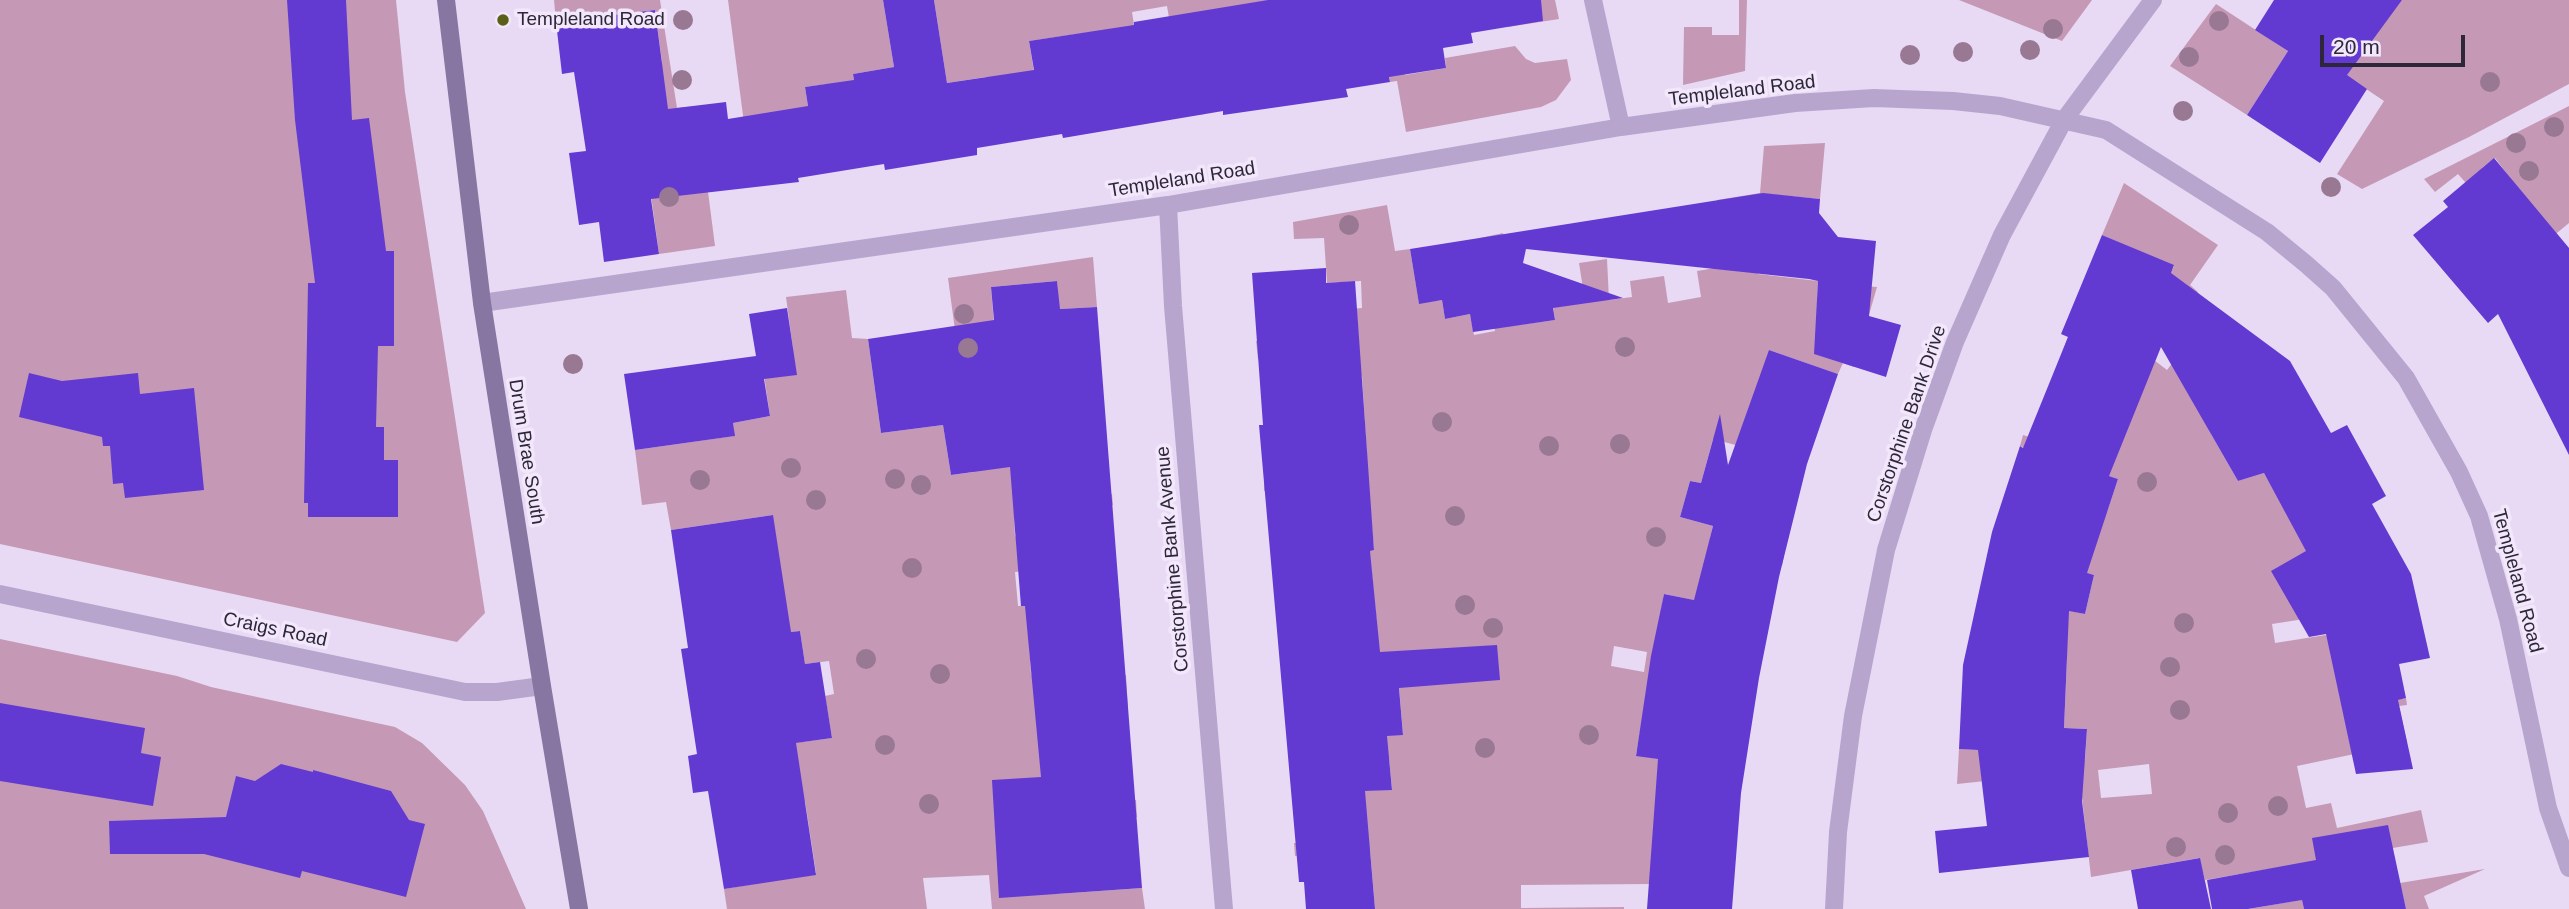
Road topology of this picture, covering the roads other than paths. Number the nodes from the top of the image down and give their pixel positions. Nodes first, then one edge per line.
1 (446, 0) edge
2 (1593, 0) edge
3 (2153, 0) edge
4 (2064, 120) junction
5 (1621, 127) junction
6 (1168, 205) junction
7 (482, 303) junction
8 (0, 594) edge
9 (542, 686) junction
10 (2569, 868) edge
11 (579, 909) edge
12 (1224, 909) edge
13 (1834, 909) edge

1 - 7 main road, Drum Brae South
2 - 5 street
3 - 4 street, Corstorphine Bank Drive
4 - 5 street, Templeland Road
4 - 10 street, Templeland Road
4 - 13 street, Corstorphine Bank Drive
5 - 6 street, Templeland Road
6 - 7 street, Templeland Road
6 - 12 street, Corstorphine Bank Avenue
7 - 9 main road, Drum Brae South
8 - 9 street, Craigs Road
9 - 11 main road, Drum Brae South

